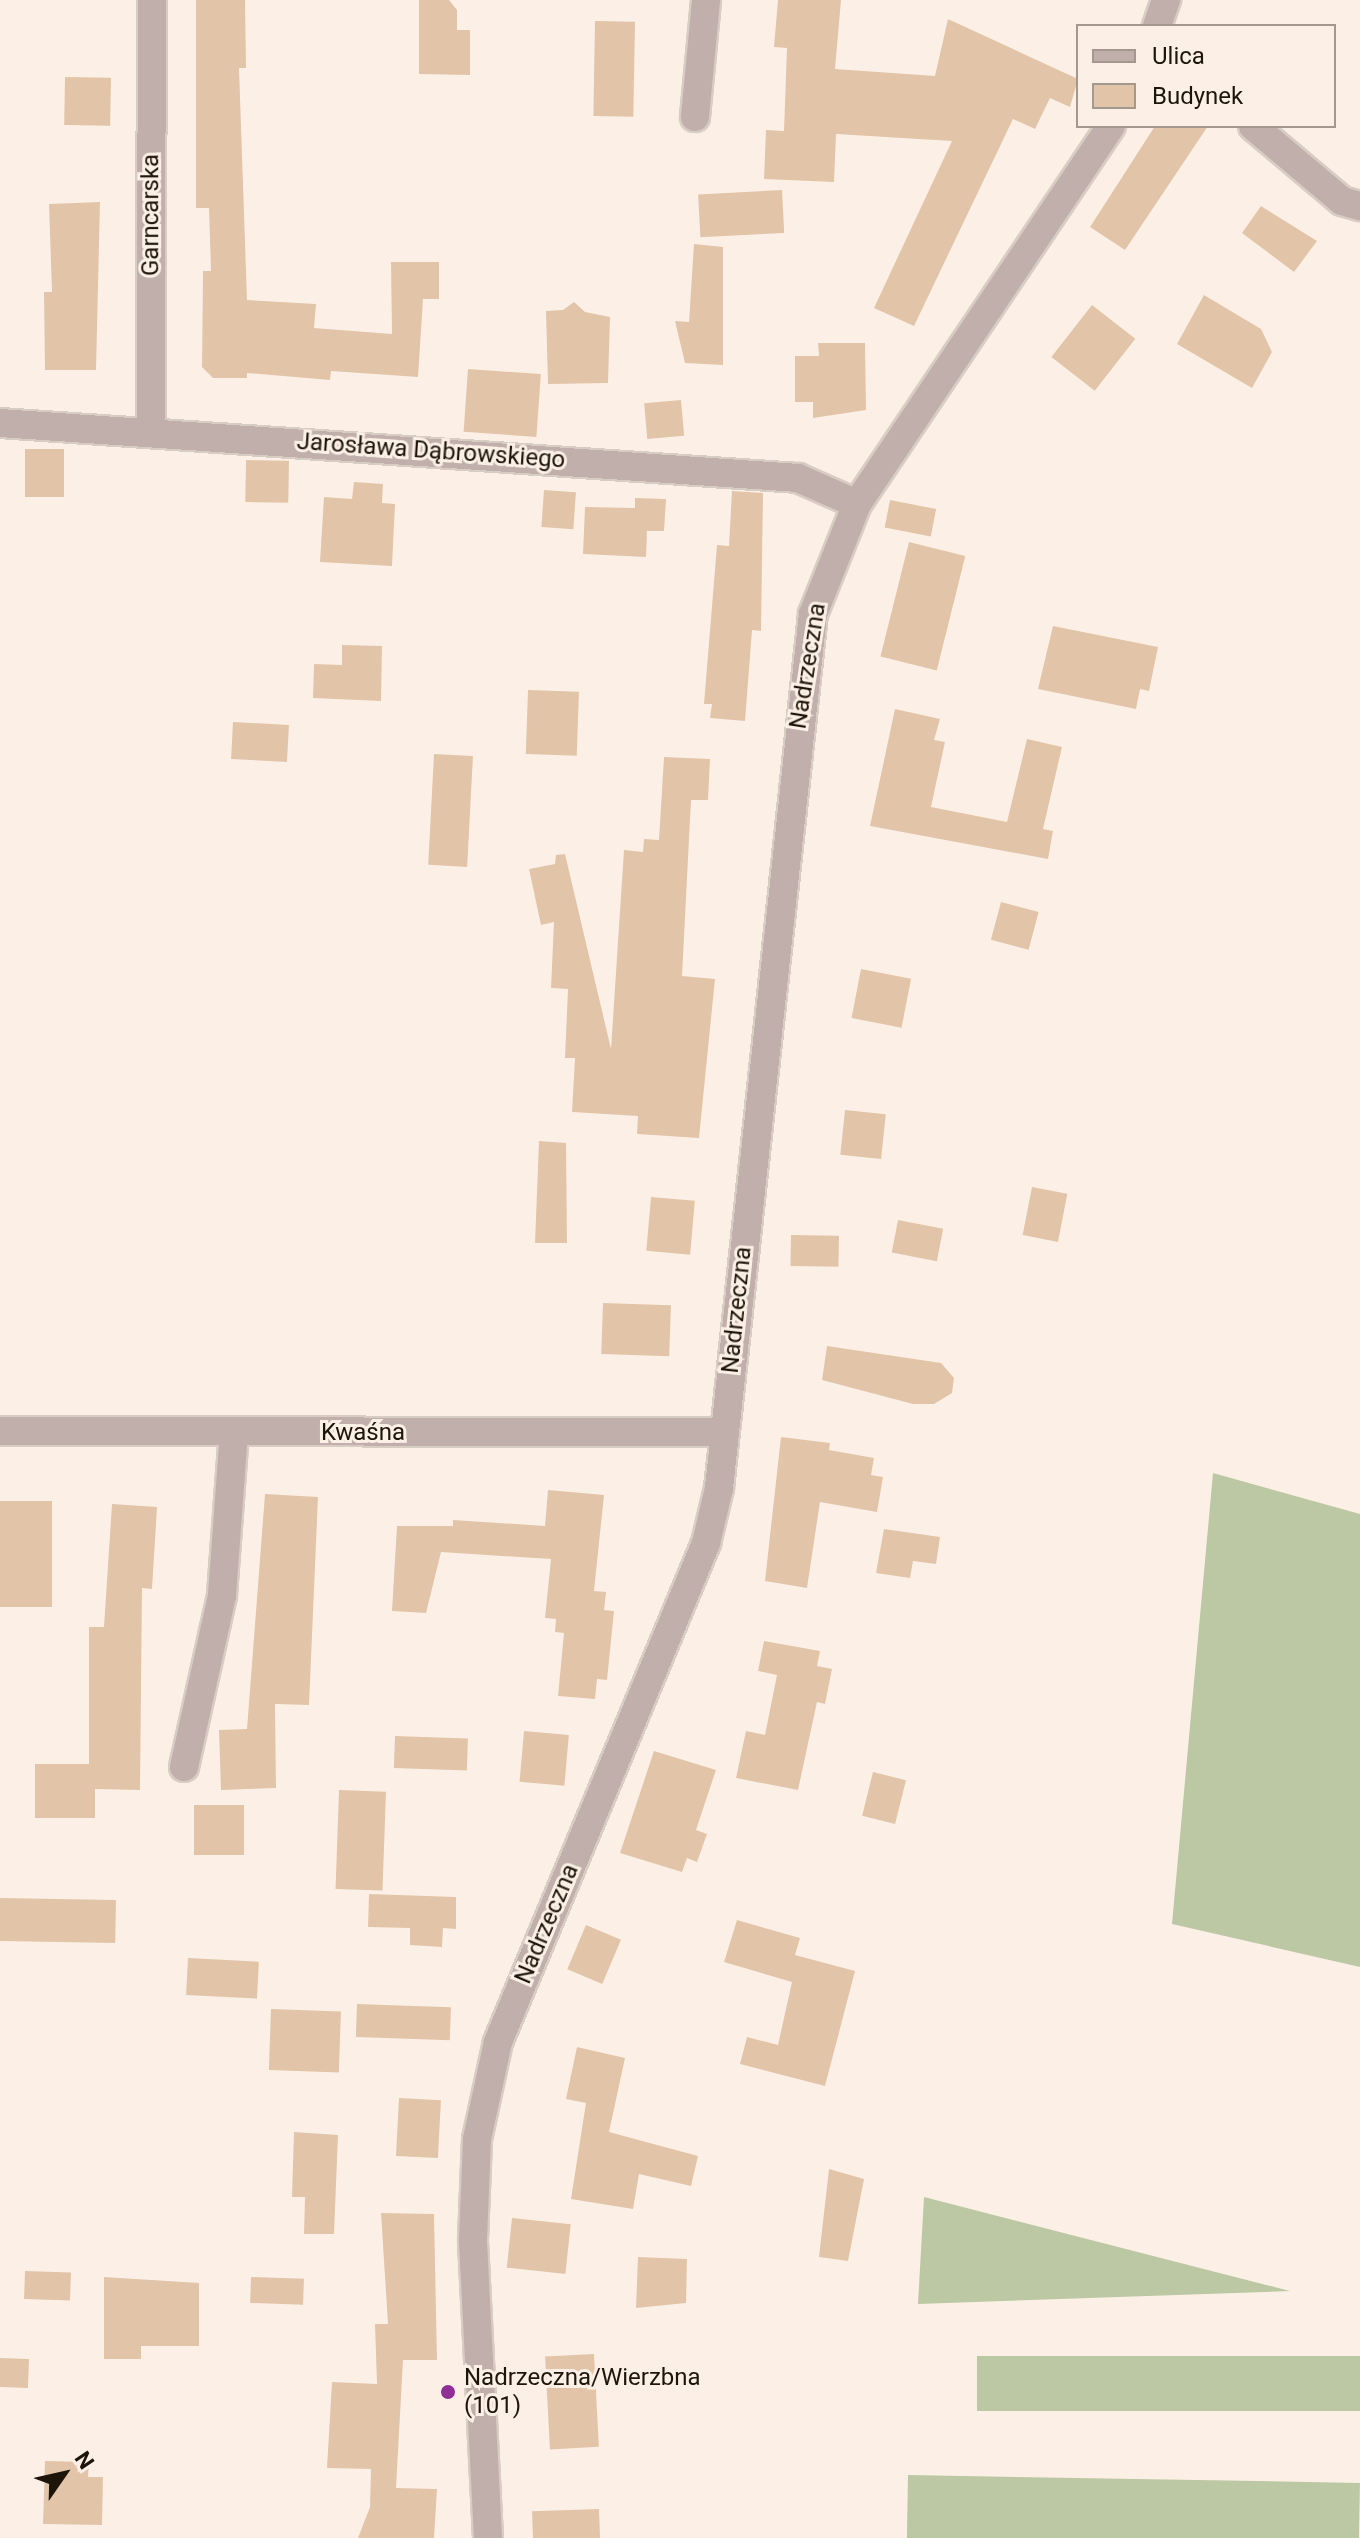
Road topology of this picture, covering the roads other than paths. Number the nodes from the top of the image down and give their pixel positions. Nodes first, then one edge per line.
1 (152, 0) edge
2 (706, 0) edge
3 (1166, 0) edge
4 (1158, 24) edge
5 (695, 117) dead end
6 (1110, 128) edge
7 (1255, 128) edge
8 (1360, 206) edge
9 (0, 423) edge
10 (151, 430) junction
11 (857, 504) junction
12 (0, 1431) edge
13 (725, 1432) junction
14 (234, 1433) junction
15 (184, 1767) dead end
16 (488, 2538) edge

1 - 10 street, Garncarska
2 - 5 street
3 - 4 street
6 - 11 street, Nadrzeczna
7 - 8 street
9 - 10 street, Jarosława Dąbrowskiego
10 - 11 street, Jarosława Dąbrowskiego
11 - 13 street, Nadrzeczna
12 - 14 street, Kwaśna
13 - 14 street, Kwaśna
13 - 16 street, Nadrzeczna
14 - 15 street

